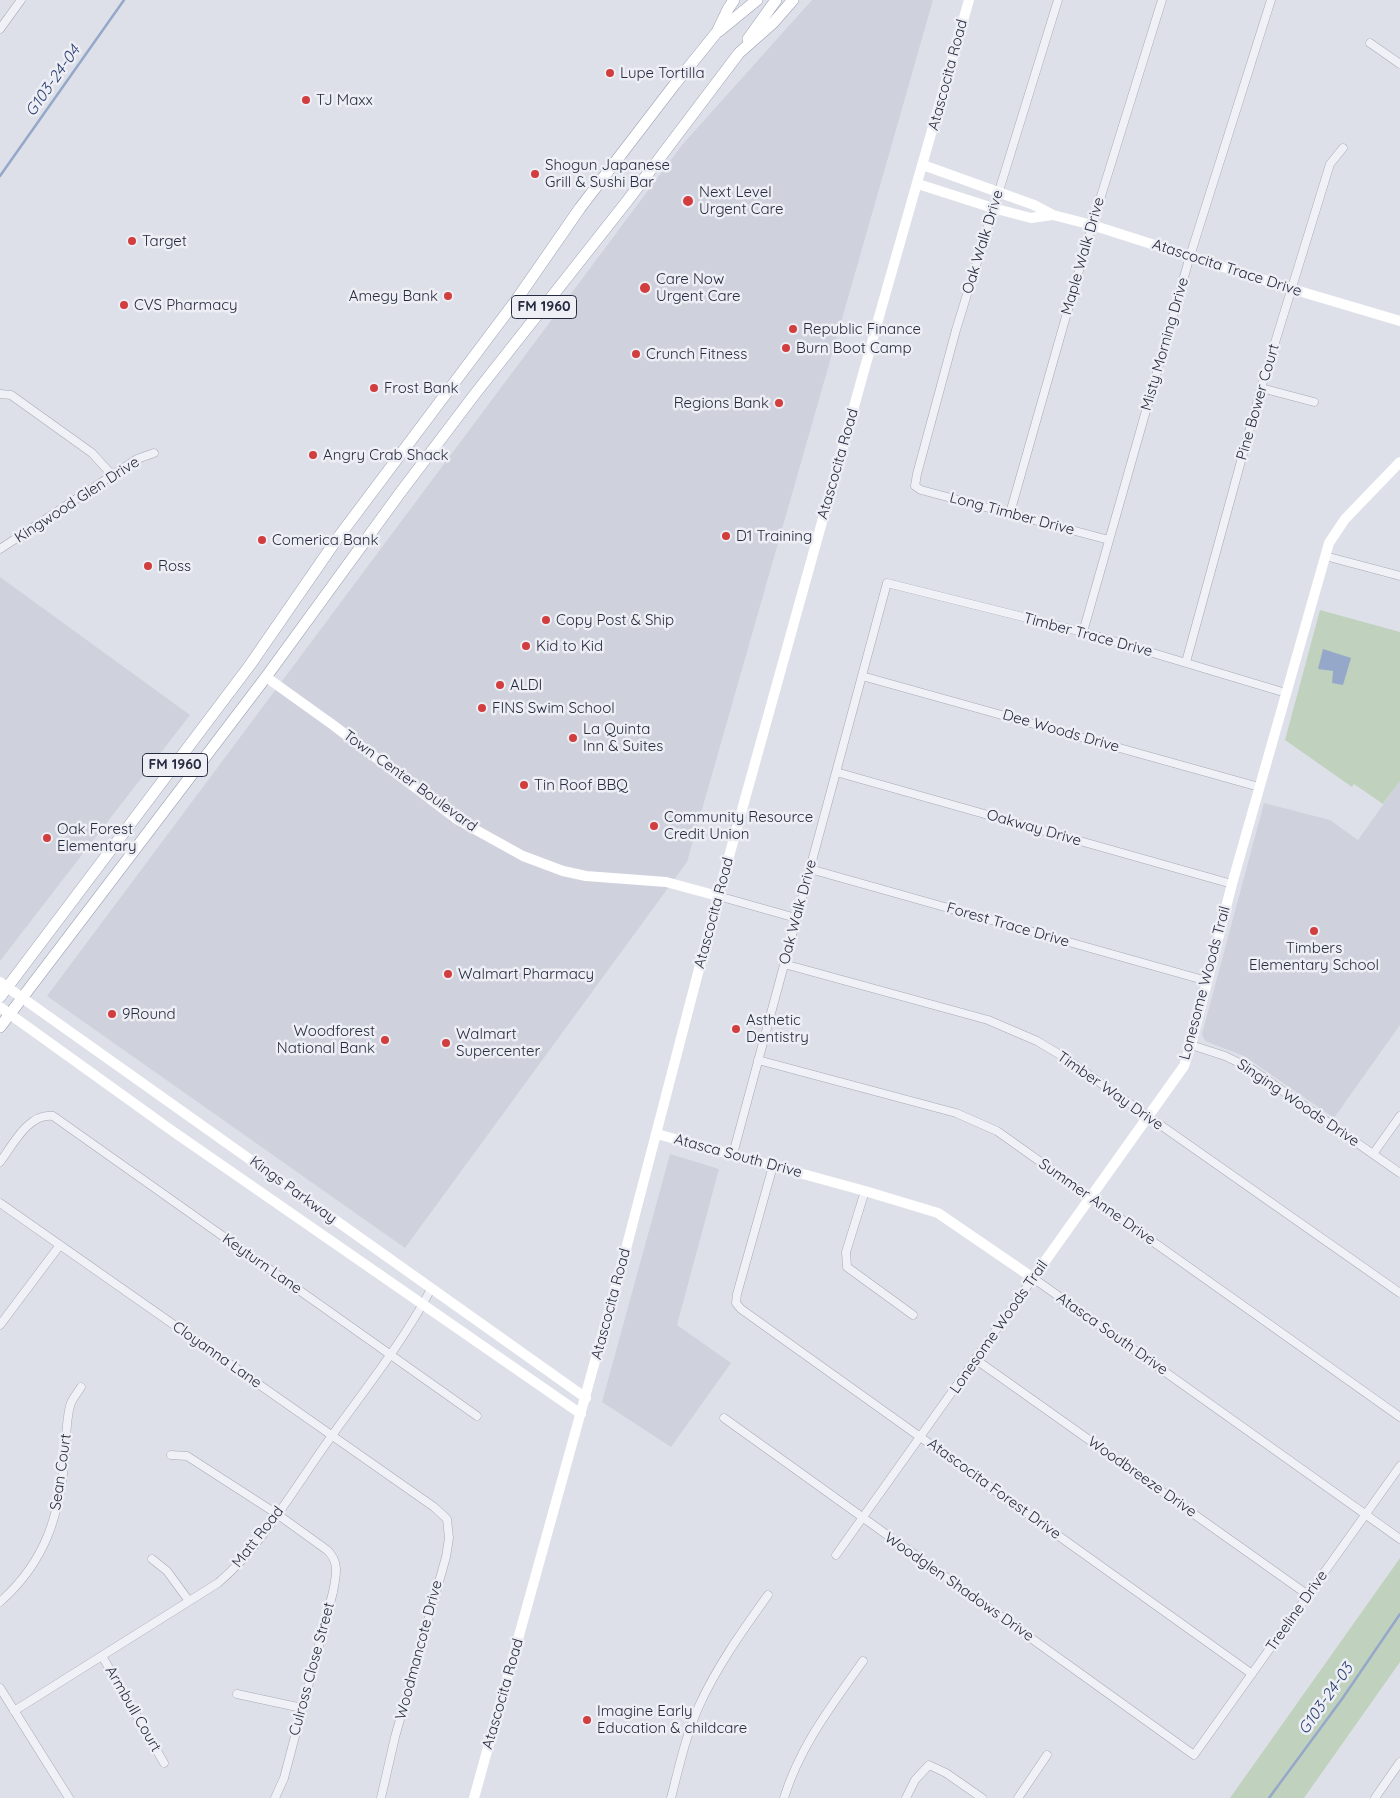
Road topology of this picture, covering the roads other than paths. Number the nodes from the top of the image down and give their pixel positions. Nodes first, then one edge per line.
1 (21, 0) edge
2 (734, 0) edge
3 (756, 0) edge
4 (776, 0) edge
5 (793, 0) edge
6 (969, 0) edge
7 (1058, 0) edge
8 (1162, 0) edge
9 (1271, 0) edge
10 (0, 29) edge
11 (717, 32) junction
12 (1370, 43) dead end
13 (739, 53) junction
14 (1400, 64) edge
15 (1343, 148) dead end
16 (923, 166) junction
17 (918, 184) junction
18 (998, 193) junction
19 (993, 208) junction
20 (1053, 215) junction
21 (1092, 225) junction
22 (1190, 256) junction
23 (1292, 289) junction
24 (1400, 322) edge
25 (1261, 388) junction
26 (0, 394) edge
27 (1314, 402) dead end
28 (154, 453) dead end
29 (1400, 462) edge
30 (112, 476) junction
31 (915, 486) joint
32 (1010, 513) junction
33 (1110, 540) junction
34 (0, 549) edge
35 (1325, 556) junction
36 (1400, 576) edge
37 (887, 583) joint
38 (1083, 632) junction
39 (1186, 662) junction
40 (862, 676) junction
41 (266, 677) junction
42 (1286, 693) junction
43 (836, 772) junction
44 (1259, 787) junction
45 (810, 869) junction
46 (1232, 884) junction
47 (718, 896) junction
48 (796, 918) junction
49 (784, 964) junction
50 (1207, 980) junction
51 (4, 984) edge
52 (0, 997) edge
53 (22, 998) junction
54 (0, 1007) edge
55 (10, 1014) junction
56 (0, 1027) edge
57 (1191, 1044) junction
58 (758, 1060) junction
59 (1400, 1116) edge
60 (1147, 1118) junction
61 (657, 1134) junction
62 (733, 1154) junction
63 (1373, 1154) junction
64 (0, 1162) edge
65 (774, 1166) junction
66 (1400, 1173) edge
67 (865, 1190) junction
68 (1091, 1198) junction
69 (0, 1203) edge
70 (60, 1246) junction
71 (1033, 1278) junction
72 (431, 1289) junction
73 (1400, 1293) edge
74 (423, 1304) junction
75 (913, 1315) dead end
76 (0, 1325) edge
77 (390, 1354) junction
78 (975, 1359) junction
79 (81, 1387) dead end
80 (586, 1398) junction
81 (581, 1414) junction
82 (477, 1416) dead end
83 (1400, 1417) edge
84 (724, 1418) dead end
85 (332, 1436) junction
86 (920, 1437) junction
87 (171, 1455) dead end
88 (1400, 1466) edge
89 (434, 1507) joint
90 (277, 1514) junction
91 (1366, 1514) junction
92 (862, 1519) junction
93 (1400, 1539) edge
94 (836, 1555) dead end
95 (152, 1559) dead end
96 (768, 1595) dead end
97 (1308, 1595) junction
98 (189, 1601) junction
99 (0, 1602) edge
100 (102, 1656) junction
101 (863, 1661) dead end
102 (1252, 1674) junction
103 (0, 1688) edge
104 (237, 1694) dead end
105 (302, 1708) junction
106 (14, 1711) junction
107 (1047, 1755) dead end
108 (1194, 1755) joint
109 (164, 1762) dead end
110 (1400, 1762) edge
111 (69, 1798) edge
112 (275, 1798) edge
113 (381, 1798) edge
114 (474, 1798) edge
115 (671, 1798) edge
116 (784, 1798) edge
117 (906, 1798) edge
118 (982, 1798) edge
119 (1018, 1798) edge
120 (1375, 1798) edge

1 - 10 street
2 - 11 main road, FM 1960 / FM 1960
3 - 11 main road
4 - 13 main road
5 - 13 main road, FM 1960 / FM 1960
6 - 16 street, Atascocita Road
7 - 18 street, Oak Walk Drive
8 - 21 street, Maple Walk Drive
9 - 22 street, Misty Morning Drive
11 - 51 main road, FM 1960 / FM 1960
12 - 14 street
13 - 41 main road, FM 1960 / FM 1960
15 - 23 street, Pine Bower Court
16 - 17 street, Atascocita Road
16 - 18 street, Atascocita Trace Drive
17 - 19 street, Atascocita Trace Drive
17 - 47 street, Atascocita Road
18 - 19 street, Oak Walk Drive
18 - 20 street, Atascocita Trace Drive
19 - 20 street, Atascocita Trace Drive
19 - 31 street, Oak Walk Drive
20 - 21 street, Atascocita Trace Drive
21 - 22 street, Atascocita Trace Drive
21 - 32 street, Maple Walk Drive
22 - 23 street, Atascocita Trace Drive
22 - 33 street, Misty Morning Drive
23 - 24 street, Atascocita Trace Drive
23 - 25 street, Pine Bower Court
25 - 27 street
25 - 39 street, Pine Bower Court
26 - 30 street
28 - 30 street, Kingwood Glen Drive
29 - 35 street, Lonesome Woods Trail
30 - 34 street, Kingwood Glen Drive
31 - 32 street, Long Timber Drive
32 - 33 street, Long Timber Drive
33 - 38 street, Misty Morning Drive
35 - 36 street
35 - 42 street, Lonesome Woods Trail
37 - 38 street, Timber Trace Drive
37 - 40 street, Oak Walk Drive
38 - 39 street, Timber Trace Drive
39 - 42 street, Timber Trace Drive
40 - 43 street, Oak Walk Drive
40 - 44 street, Dee Woods Drive
41 - 47 street, Town Center Boulevard
41 - 53 main road, FM 1960 / FM 1960
42 - 44 street, Lonesome Woods Trail
43 - 45 street, Oak Walk Drive
43 - 46 street, Oakway Drive
44 - 46 street, Lonesome Woods Trail
45 - 48 street, Oak Walk Drive
45 - 50 street, Forest Trace Drive
46 - 50 street, Lonesome Woods Trail
47 - 48 street, Town Center Boulevard
47 - 61 street, Atascocita Road
48 - 49 street, Oak Walk Drive
49 - 58 street, Oak Walk Drive
49 - 60 street, Timber Way Drive
50 - 57 street, Lonesome Woods Trail
51 - 52 main road, FM 1960 / FM 1960
51 - 53 street, Kings Parkway
53 - 55 main road, FM 1960 / FM 1960
53 - 72 street, Kings Parkway
54 - 55 street, Kings Parkway
55 - 56 main road, FM 1960 / FM 1960
55 - 74 street, Kings Parkway
57 - 60 street, Lonesome Woods Trail
57 - 63 street, Singing Woods Drive
58 - 62 street, Oak Walk Drive
58 - 68 street, Summer Anne Drive
59 - 63 street
60 - 68 street, Lonesome Woods Trail
60 - 73 street, Timber Way Drive
61 - 62 street, Atasca South Drive
61 - 80 street, Atascocita Road
62 - 65 street, Atasca South Drive
63 - 66 street, Singing Woods Drive
64 - 77 street, Keyturn Lane
65 - 67 street, Atasca South Drive
65 - 86 street, Atascocita Forest Drive
67 - 71 street, Atasca South Drive
67 - 75 street
68 - 71 street, Lonesome Woods Trail
68 - 83 street, Summer Anne Drive
69 - 70 street, Cloyanna Lane
70 - 76 street
70 - 85 street, Cloyanna Lane
71 - 78 street, Lonesome Woods Trail
71 - 91 street, Atasca South Drive
72 - 74 street, Matt Road
72 - 80 street, Kings Parkway
74 - 77 street, Matt Road
74 - 81 street, Kings Parkway
77 - 82 street, Keyturn Lane
77 - 85 street, Matt Road
78 - 86 street, Lonesome Woods Trail
78 - 97 street, Woodbreeze Drive
79 - 99 street, Sean Court
80 - 81 street, Atascocita Road
81 - 114 street, Atascocita Road
84 - 92 street, Woodglen Shadows Drive
85 - 89 street, Cloyanna Lane
85 - 90 street, Matt Road
86 - 92 street, Lonesome Woods Trail
86 - 102 street, Atascocita Forest Drive
87 - 90 street, Culross Close Street
88 - 91 street, Treeline Drive
89 - 113 street, Woodmancote Drive
90 - 98 street, Matt Road
90 - 105 street, Culross Close Street
91 - 93 street, Atasca South Drive
91 - 97 street, Treeline Drive
92 - 94 street, Lonesome Woods Trail
92 - 108 street, Woodglen Shadows Drive
95 - 98 street
96 - 115 street
97 - 102 street, Treeline Drive
98 - 100 street, Matt Road
100 - 106 street, Matt Road
100 - 109 street, Armbull Court
101 - 116 street
102 - 108 street, Treeline Drive
103 - 106 street
104 - 105 street
105 - 112 street, Culross Close Street
106 - 111 street
107 - 119 street
110 - 120 street
117 - 118 street

